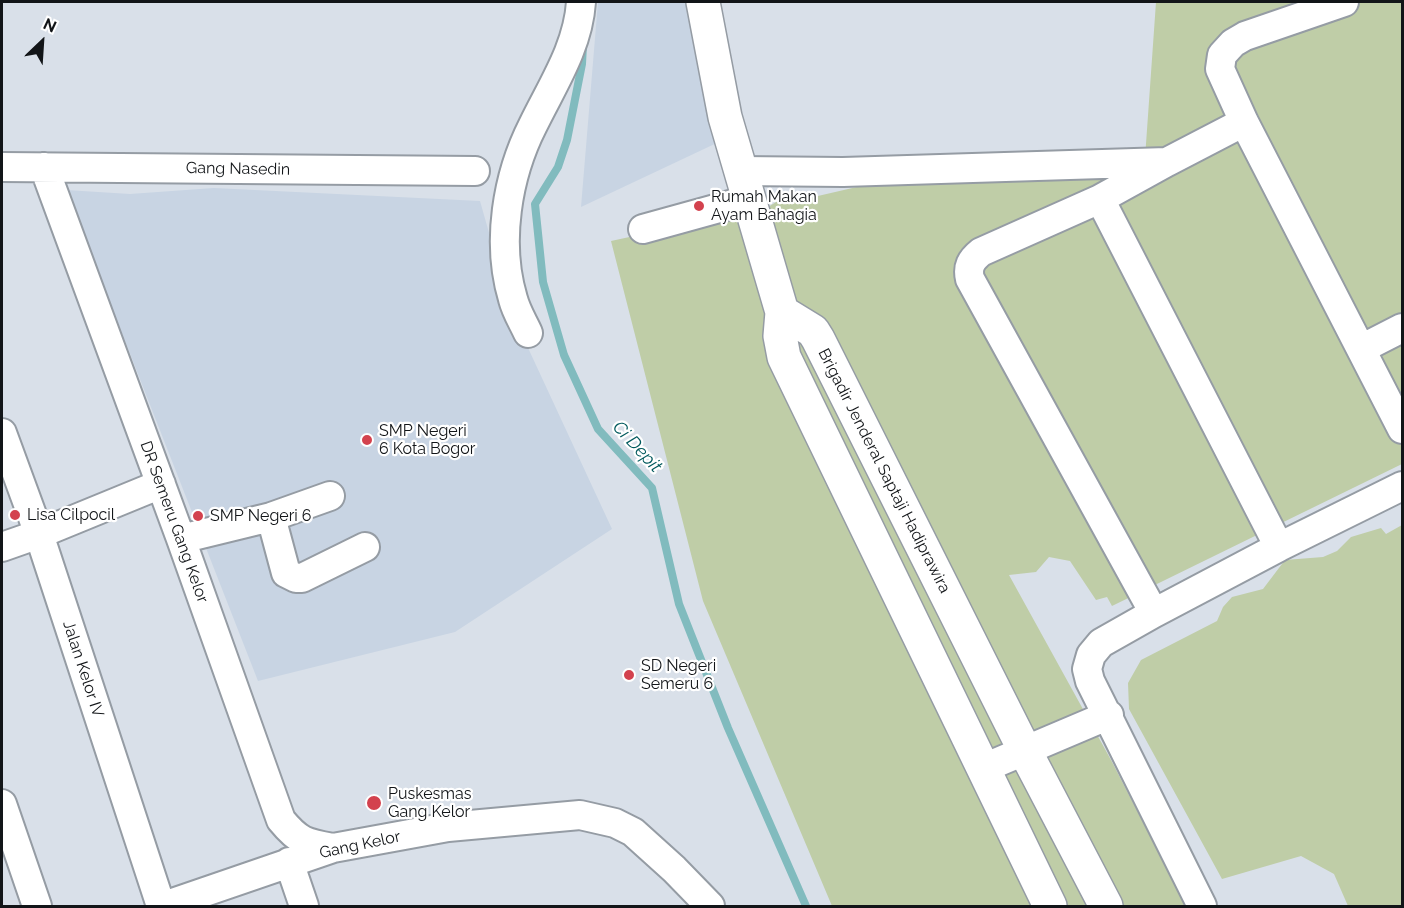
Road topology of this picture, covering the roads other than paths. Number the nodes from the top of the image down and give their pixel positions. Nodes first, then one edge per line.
1 (581, 2) edge
2 (703, 2) edge
3 (1344, 2) edge
4 (1244, 122) junction
5 (1167, 162) junction
6 (2, 167) edge
7 (44, 167) junction
8 (475, 171) dead end
9 (744, 186) junction
10 (1100, 199) junction
11 (643, 229) dead end
12 (782, 312) junction
13 (1402, 328) edge
14 (528, 333) dead end
15 (1361, 349) junction
16 (1402, 429) edge
17 (2, 433) edge
18 (161, 484) junction
19 (1402, 486) edge
20 (330, 496) dead end
21 (271, 517) junction
22 (39, 534) junction
23 (181, 539) junction
24 (2, 547) edge
25 (365, 547) dead end
26 (1279, 547) junction
27 (1154, 613) junction
28 (1108, 715) junction
29 (1025, 751) junction
30 (984, 768) junction
31 (2, 804) edge
32 (333, 848) junction
33 (289, 862) junction
34 (37, 906) edge
35 (162, 906) edge
36 (304, 906) edge
37 (710, 906) edge
38 (1050, 906) edge
39 (1106, 906) edge
40 (1202, 906) edge

1 - 14 street
2 - 9 main road
3 - 4 street
4 - 5 street
4 - 15 street
5 - 9 street
5 - 10 street
6 - 7 street, Gang Nasedin
7 - 8 street, Gang Nasedin
7 - 18 street, DR Semeru Gang Kelor
9 - 11 street
9 - 12 main road
10 - 26 street
10 - 27 street
12 - 29 main road, Brigadir Jenderal Saptaji Hadiprawira
12 - 30 main road
13 - 15 street
15 - 16 street
17 - 22 street, Jalan Kelor IV
18 - 22 street
18 - 23 street, DR Semeru Gang Kelor
19 - 26 street
20 - 21 street
21 - 23 street
21 - 25 street
22 - 24 street
22 - 35 street, Jalan Kelor IV
23 - 32 street, DR Semeru Gang Kelor
26 - 27 street
27 - 28 street
28 - 29 street
28 - 40 street
29 - 30 street
29 - 39 main road, Brigadir Jenderal Saptaji Hadiprawira
30 - 38 main road
31 - 34 street
32 - 33 street, Gang Kelor
32 - 37 street, Gang Kelor
33 - 35 street, Gang Kelor
33 - 36 street

